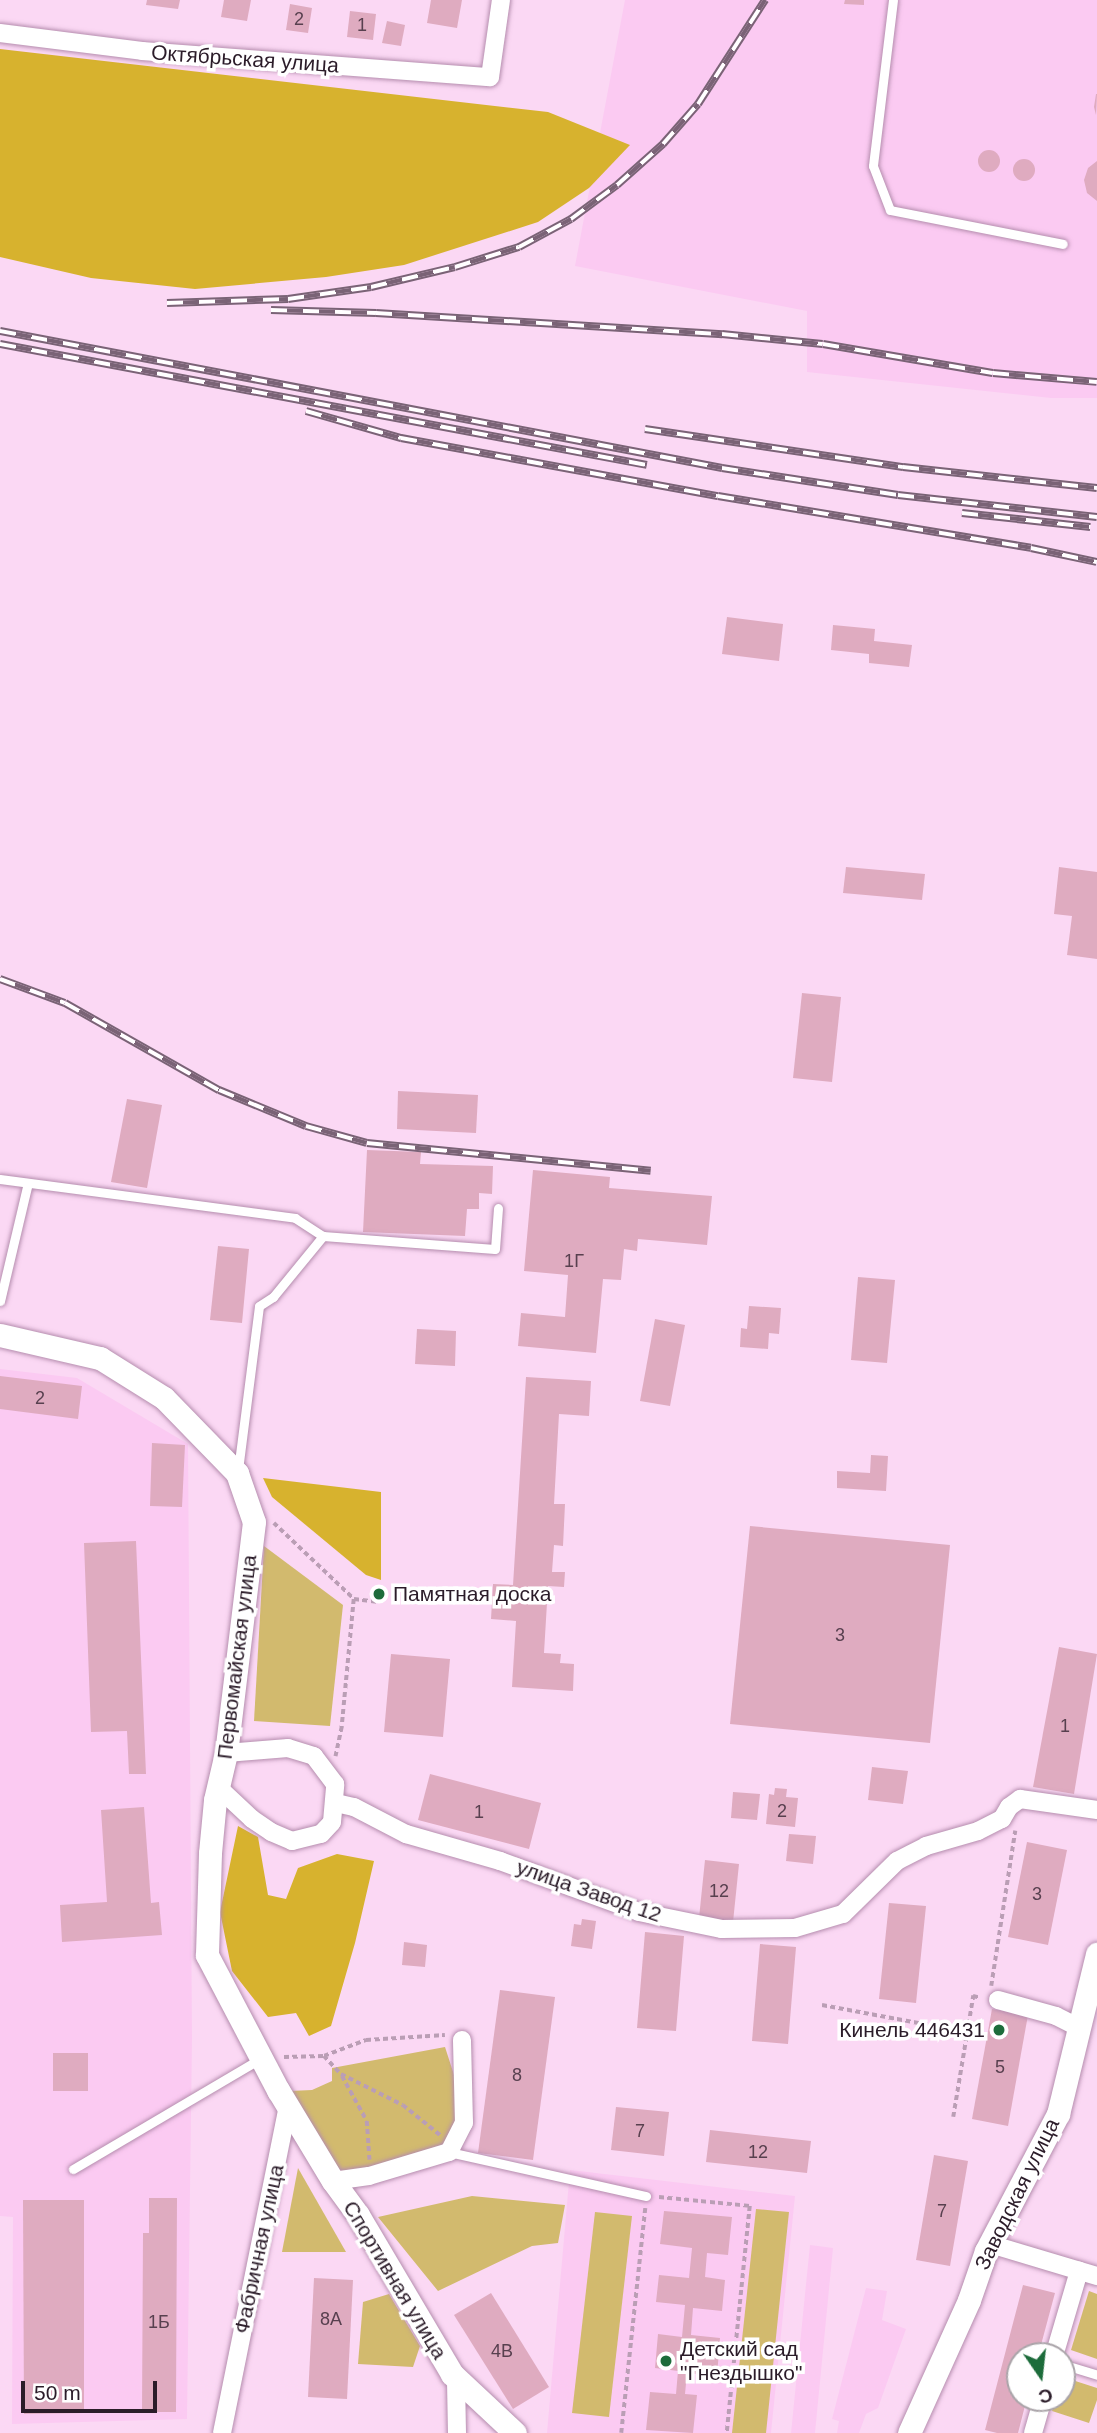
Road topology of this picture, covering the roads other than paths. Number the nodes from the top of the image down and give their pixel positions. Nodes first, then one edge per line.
1 (501, 0) edge
2 (893, 0) edge
3 (0, 33) edge
4 (1063, 244) dead end
5 (0, 1179) edge
6 (28, 1183) junction
7 (498, 1208) dead end
8 (323, 1236) junction
9 (0, 1301) edge
10 (0, 1335) edge
11 (237, 1473) junction
12 (226, 1753) junction
13 (219, 1788) junction
14 (336, 1803) junction
15 (1097, 1810) edge
16 (1097, 1954) edge
17 (994, 2000) road end
18 (1078, 2027) junction
19 (454, 2038) road end
20 (261, 2058) junction
21 (288, 2106) junction
22 (449, 2152) junction
23 (73, 2169) dead end
24 (333, 2181) junction
25 (646, 2196) road end
26 (990, 2244) junction
27 (1079, 2271) junction
28 (1097, 2276) edge
29 (1058, 2342) edge
30 (1076, 2368) edge
31 (1097, 2375) edge
32 (456, 2381) junction
33 (1039, 2412) edge
34 (916, 2432) edge
35 (222, 2433) edge
36 (457, 2433) edge
37 (515, 2433) edge
38 (1034, 2433) edge

1 - 3 street, Октябрьская улица
2 - 4 lane
5 - 6 lane
6 - 8 lane
6 - 9 lane
7 - 8 lane
8 - 11 lane
10 - 11 street, Первомайская улица
11 - 12 street, Первомайская улица
12 - 13 street, Первомайская улица
12 - 14 street
13 - 14 street
13 - 20 street, Первомайская улица
14 - 15 street, улица Завод 12
16 - 18 street, Заводская улица
17 - 18 street
18 - 26 street, Заводская улица
19 - 22 street
20 - 21 street, Первомайская улица
20 - 23 lane
21 - 24 street, Спортивная улица
21 - 35 street, Фабричная улица
22 - 24 street, Спортивная улица
22 - 25 lane
24 - 32 street, Спортивная улица
26 - 27 street
26 - 34 street, Заводская улица
27 - 28 street
27 - 29 street
30 - 31 lane
32 - 36 street, Спортивная улица
32 - 37 street, Спортивная улица
33 - 38 street

